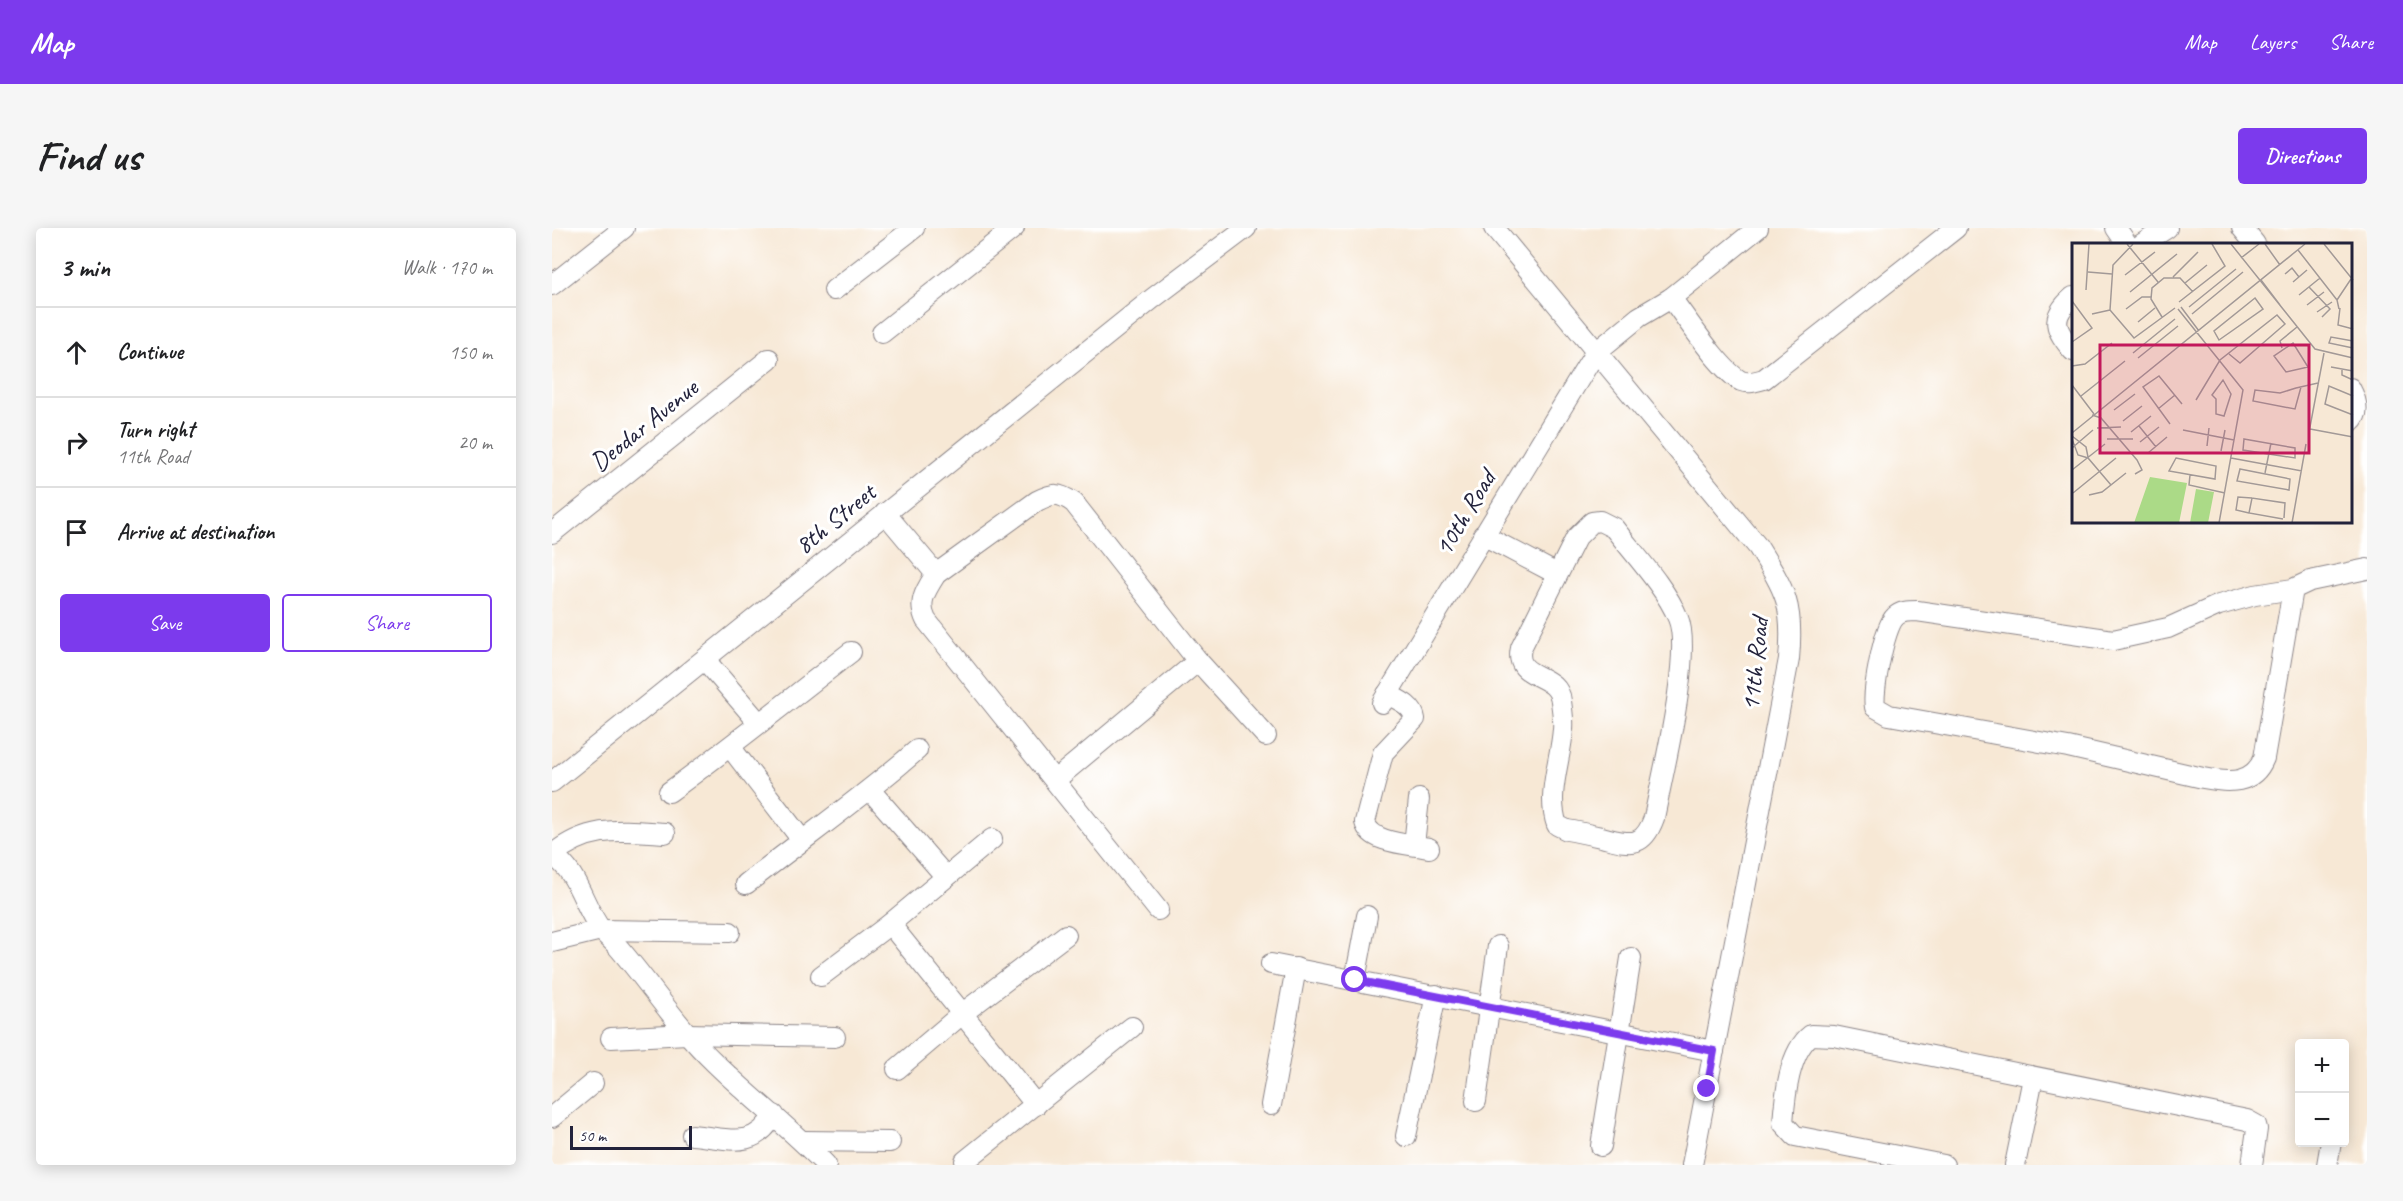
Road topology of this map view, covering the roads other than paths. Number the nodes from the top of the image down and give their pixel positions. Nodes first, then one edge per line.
1 (624, 228) edge
2 (914, 228) edge
3 (1014, 228) edge
4 (1228, 228) edge
5 (1246, 228) edge
6 (1494, 228) edge
7 (1758, 228) edge
8 (1956, 228) edge
9 (2116, 228) edge
10 (2167, 228) edge
11 (2242, 228) edge
12 (2143, 238) edge
13 (2126, 243) edge
14 (2255, 243) edge
15 (552, 285) edge
16 (834, 290) dead end
17 (1671, 298) junction
18 (2072, 298) edge
19 (1152, 299) junction
20 (882, 333) dead end
21 (2072, 350) edge
22 (1596, 353) junction
23 (769, 360) dead end
24 (2352, 392) edge
25 (2352, 419) edge
26 (885, 513) junction
27 (552, 533) edge
28 (1483, 535) junction
29 (2367, 569) edge
30 (936, 574) junction
31 (1557, 574) junction
32 (2344, 574) junction
33 (2367, 579) edge
34 (2293, 589) junction
35 (851, 652) dead end
36 (705, 660) junction
37 (1198, 661) junction
38 (759, 723) junction
39 (1266, 736) dead end
40 (731, 748) junction
41 (917, 750) dead end
42 (1055, 780) junction
43 (552, 782) edge
44 (870, 790) junction
45 (669, 792) dead end
46 (1419, 799) dead end
47 (665, 833) dead end
48 (992, 838) dead end
49 (802, 840) junction
50 (552, 855) edge
51 (946, 877) junction
52 (746, 884) dead end
53 (1158, 910) dead end
54 (1367, 916) dead end
55 (890, 924) junction
56 (601, 930) junction
57 (730, 932) dead end
58 (1066, 935) dead end
59 (552, 942) edge
60 (1498, 946) dead end
61 (1631, 958) dead end
62 (1271, 964) dead end
63 (1296, 968) junction
64 (821, 976) dead end
65 (1355, 980) junction
66 (1436, 995) junction
67 (1490, 1006) junction
68 (963, 1013) junction
69 (1132, 1027) dead end
70 (1619, 1031) junction
71 (687, 1034) junction
72 (835, 1037) dead end
73 (611, 1038) dead end
74 (1714, 1051) junction
75 (897, 1069) dead end
76 (2033, 1078) junction
77 (593, 1083) dead end
78 (1476, 1101) dead end
79 (1036, 1105) junction
80 (1271, 1105) dead end
81 (774, 1114) junction
82 (552, 1117) edge
83 (692, 1135) dead end
84 (1406, 1136) dead end
85 (803, 1141) junction
86 (890, 1142) dead end
87 (1601, 1146) dead end
88 (2330, 1147) edge
89 (965, 1161) dead end
90 (826, 1165) edge
91 (1692, 1165) edge
92 (1944, 1165) edge
93 (2015, 1165) edge
94 (2252, 1165) edge
95 (2327, 1165) edge

1 - 15 street
2 - 16 street
3 - 20 street
4 - 19 street, 8th Street
5 - 19 street, 8th Street
6 - 22 street, 11th Road
7 - 17 street, 10th Road
8 - 17 street
9 - 13 street
10 - 12 street
11 - 14 street
17 - 22 street, 10th Road
18 - 21 street
19 - 26 street, 8th Street
22 - 28 street, 10th Road
22 - 74 street, 11th Road
23 - 27 street, Deodar Avenue
24 - 25 street
26 - 30 street
26 - 36 street, 8th Street
28 - 31 street
28 - 46 street, 10th Road
29 - 32 street
30 - 37 street
30 - 42 street
31 - 31 street
32 - 33 street
32 - 34 street
34 - 34 street
35 - 38 street
36 - 38 street
36 - 43 street, 8th Street
37 - 39 street
37 - 42 street
38 - 40 street
40 - 45 street
40 - 49 street
41 - 44 street
42 - 53 street
44 - 49 street
44 - 51 street
47 - 50 street
48 - 51 street
49 - 52 street
50 - 56 street
51 - 55 street
54 - 65 street
55 - 64 street
55 - 68 street
56 - 57 street
56 - 59 street
56 - 71 street
58 - 68 street
60 - 67 street
61 - 70 street
62 - 63 street
63 - 65 street
63 - 80 street
65 - 66 street
66 - 67 street
66 - 84 street
67 - 70 street
67 - 78 street
68 - 75 street
68 - 79 street
69 - 79 street
70 - 74 street
70 - 87 street
71 - 72 street
71 - 73 street
71 - 81 street
74 - 91 street, 11th Road
76 - 92 street
76 - 93 street
76 - 94 street
77 - 82 street
79 - 89 street
81 - 83 street
81 - 85 street
85 - 86 street
85 - 90 street
88 - 95 street

